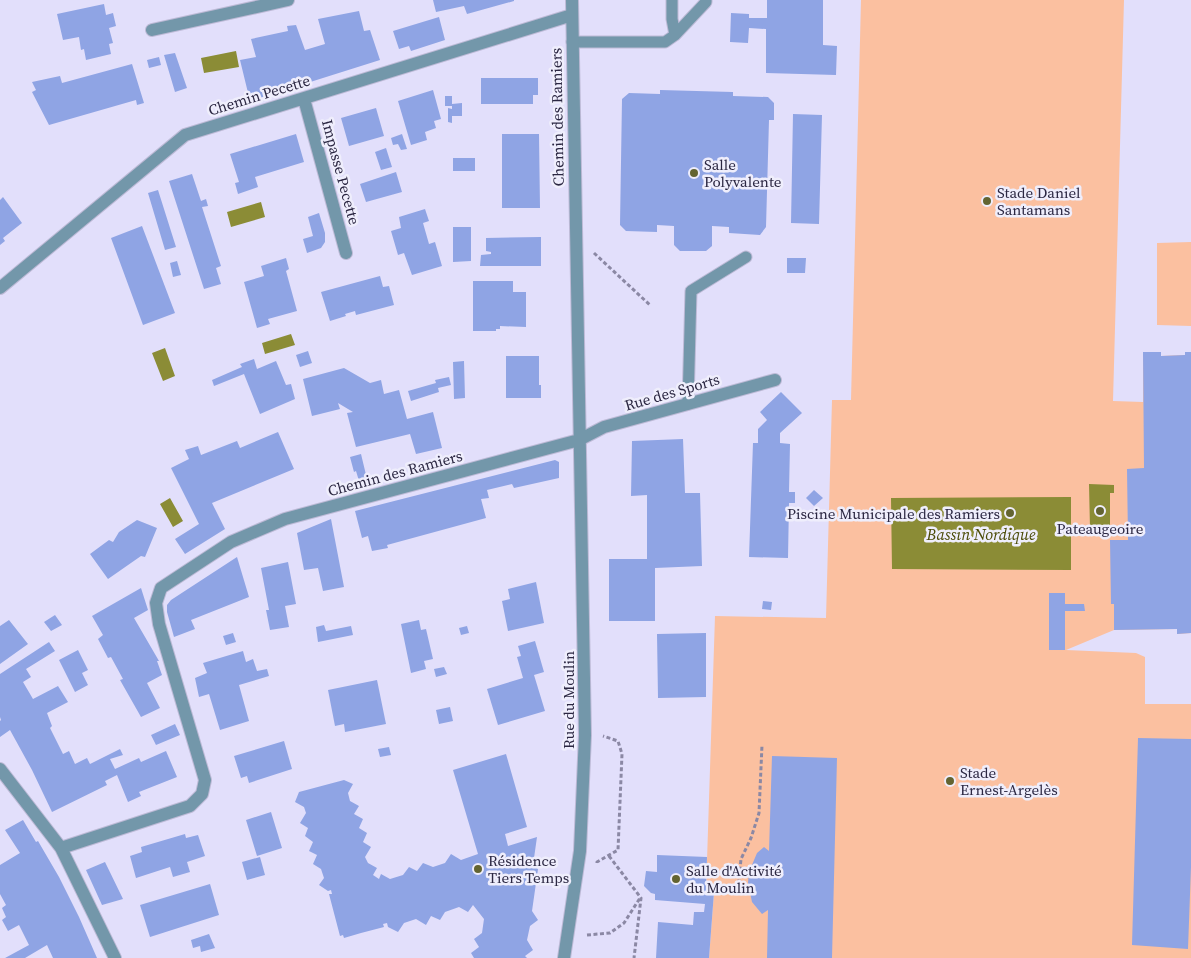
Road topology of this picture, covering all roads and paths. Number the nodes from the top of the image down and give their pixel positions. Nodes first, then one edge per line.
1 (288, 0) edge
2 (572, 0) edge
3 (672, 0) edge
4 (706, 0) edge
5 (572, 15) junction
6 (152, 30) dead end
7 (675, 35) junction
8 (572, 42) junction
9 (304, 99) junction
10 (576, 235) junction
11 (346, 253) dead end
12 (746, 257) dead end
13 (0, 288) edge
14 (651, 306) dead end
15 (775, 380) dead end
16 (688, 404) junction
17 (579, 440) junction
18 (585, 735) junction
19 (762, 745) dead end
20 (0, 769) edge
21 (62, 848) junction
22 (609, 856) junction
23 (596, 871) dead end
24 (738, 890) dead end
25 (640, 898) junction
26 (589, 926) dead end
27 (587, 935) junction
28 (586, 943) dead end
29 (115, 958) edge
30 (564, 958) edge
31 (634, 958) edge

1 - 6 street
2 - 5 street, Chemin des Ramiers
3 - 7 lane
4 - 7 lane
5 - 8 street, Chemin des Ramiers
5 - 9 street, Chemin Pecette
7 - 8 lane
8 - 10 street, Chemin des Ramiers
9 - 11 street, Impasse Pecette
9 - 13 street, Chemin Pecette
10 - 14 path
10 - 17 street, Chemin des Ramiers
12 - 16 lane
15 - 16 street, Rue des Sports
16 - 17 street, Rue des Sports
17 - 18 street, Rue du Moulin
17 - 21 street, Chemin des Ramiers
18 - 22 path
18 - 30 street, Rue du Moulin
19 - 24 path
20 - 21 street
21 - 29 street
22 - 23 path
22 - 25 path
25 - 27 path
25 - 31 path
26 - 27 path
27 - 28 path

